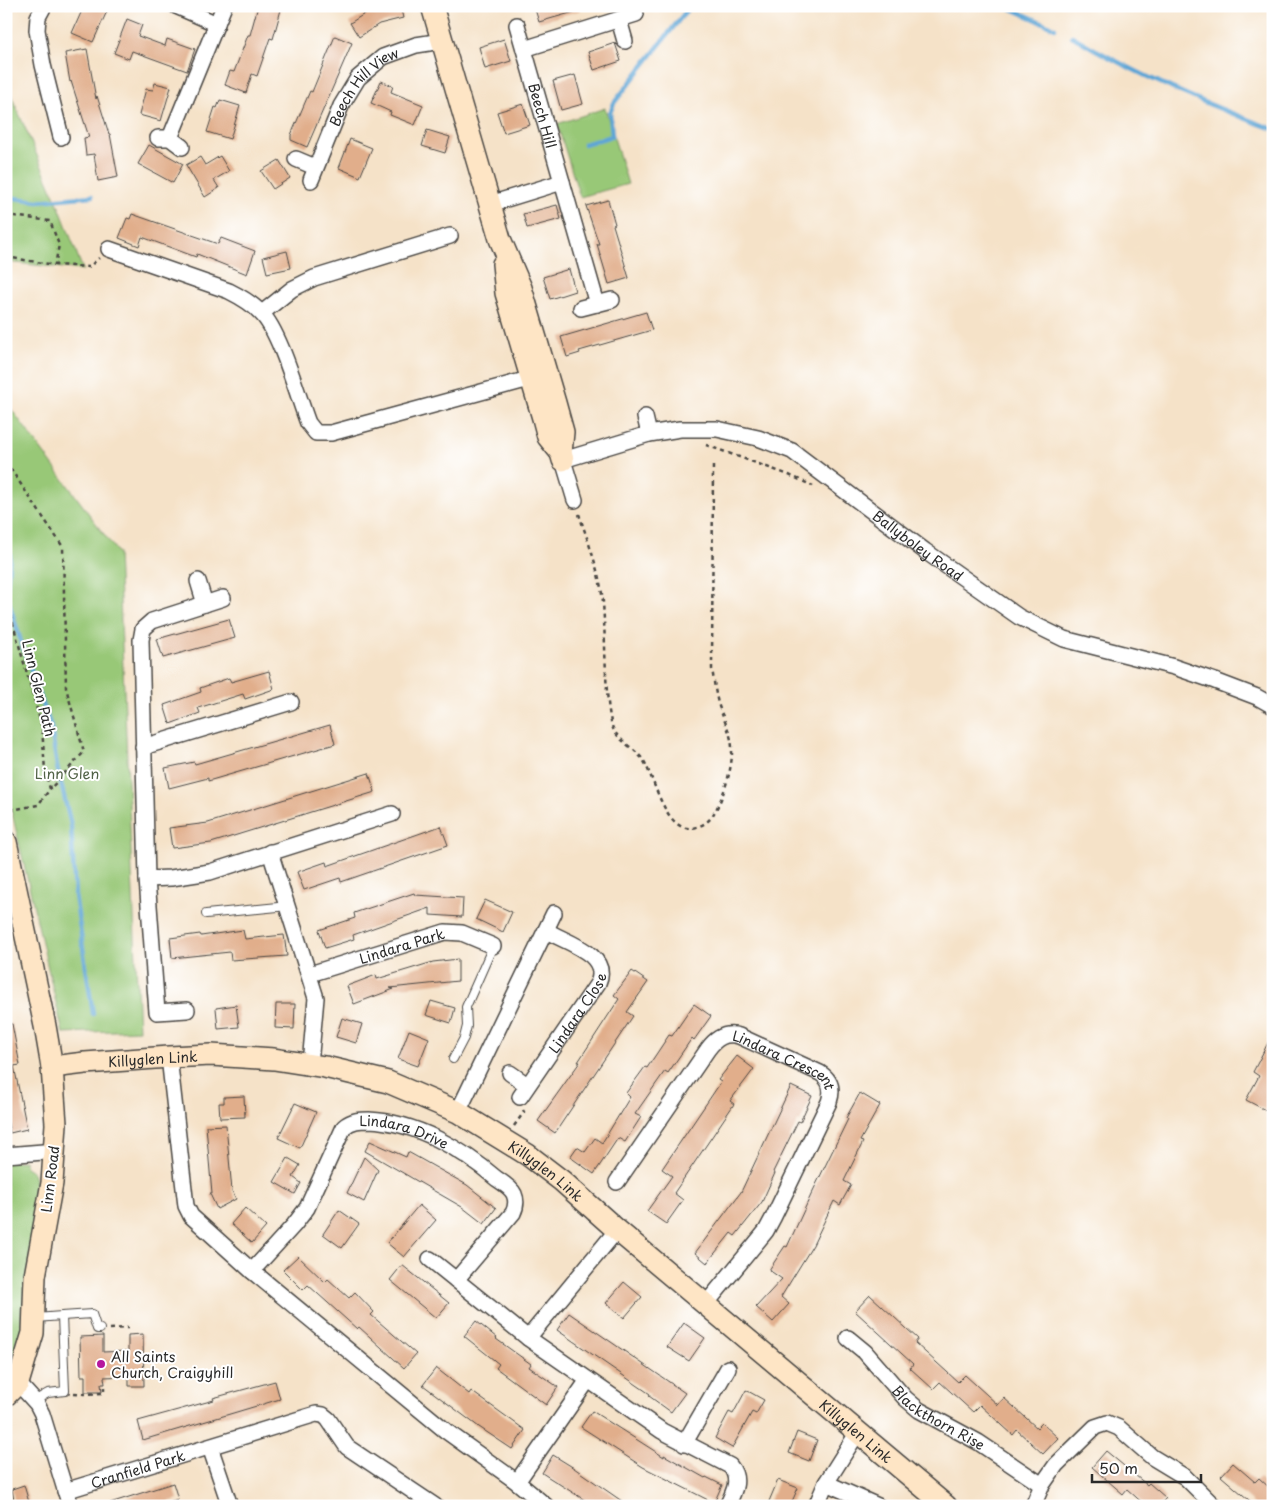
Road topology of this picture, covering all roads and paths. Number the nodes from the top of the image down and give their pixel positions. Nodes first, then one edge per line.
1 (44, 6) edge
2 (176, 6) edge
3 (224, 6) edge
4 (432, 6) edge
5 (636, 14) dead end
6 (619, 20) junction
7 (217, 24) junction
8 (517, 25) dead end
9 (625, 41) dead end
10 (442, 42) junction
11 (524, 49) junction
12 (61, 137) dead end
13 (170, 141) dead end
14 (6, 159) edge
15 (296, 159) dead end
16 (9, 164) dead end
17 (562, 182) junction
18 (490, 204) junction
19 (6, 215) edge
20 (450, 236) dead end
21 (109, 249) joint
22 (6, 257) edge
23 (55, 265) junction
24 (612, 300) dead end
25 (597, 304) junction
26 (581, 308) dead end
27 (262, 314) junction
28 (539, 376) junction
29 (645, 417) dead end
30 (649, 434) junction
31 (701, 443) dead end
32 (562, 456) junction
33 (6, 462) edge
34 (712, 462) dead end
35 (815, 487) dead end
36 (575, 500) joint
37 (198, 581) dead end
38 (223, 598) dead end
39 (6, 599) edge
40 (205, 604) junction
41 (290, 702) dead end
42 (1273, 706) edge
43 (143, 747) junction
44 (50, 789) junction
45 (6, 811) edge
46 (392, 814) dead end
47 (6, 842) edge
48 (270, 852) junction
49 (147, 879) junction
50 (288, 906) junction
51 (554, 913) dead end
52 (206, 914) dead end
53 (546, 931) junction
54 (492, 946) joint
55 (310, 974) junction
56 (187, 1010) dead end
57 (169, 1057) junction
58 (453, 1059) dead end
59 (310, 1064) junction
60 (52, 1067) junction
61 (510, 1073) dead end
62 (523, 1091) junction
63 (458, 1112) junction
64 (504, 1141) junction
65 (54, 1154) junction
66 (6, 1155) edge
67 (617, 1182) dead end
68 (617, 1230) junction
69 (430, 1259) dead end
70 (252, 1271) junction
71 (456, 1280) junction
72 (706, 1304) junction
73 (62, 1316) junction
74 (34, 1318) junction
75 (128, 1328) dead end
76 (100, 1329) joint
77 (528, 1338) junction
78 (848, 1338) dead end
79 (728, 1368) dead end
80 (588, 1380) junction
81 (104, 1385) dead end
82 (12, 1389) edge
83 (66, 1391) junction
84 (34, 1401) junction
85 (858, 1432) junction
86 (684, 1444) junction
87 (210, 1446) junction
88 (516, 1482) junction
89 (826, 1483) junction
90 (1042, 1485) junction
91 (65, 1491) junction
92 (70, 1506) edge
93 (230, 1506) edge
94 (435, 1506) edge
95 (546, 1506) edge
96 (727, 1506) edge
97 (816, 1506) edge
98 (878, 1506) edge
99 (946, 1506) edge
100 (1033, 1506) edge
101 (1214, 1506) edge

1 - 12 street
2 - 7 street
3 - 7 street
4 - 10 street
5 - 6 street
6 - 9 street
6 - 11 street
7 - 13 street
8 - 11 street, Beech Hill
10 - 15 street, Beech Hill View
10 - 18 street
11 - 17 street, Beech Hill
14 - 16 path
17 - 18 street
17 - 25 street, Beech Hill
18 - 28 street
19 - 23 path
20 - 27 street
21 - 23 path
21 - 27 street
22 - 23 path
24 - 25 street
25 - 26 street
27 - 28 street
28 - 32 street
29 - 30 street
30 - 32 street, Ballyboley Road
30 - 42 street, Ballyboley Road
31 - 35 path
32 - 36 street
33 - 44 path
34 - 36 path
37 - 40 street
38 - 40 street
39 - 44 path, Linn Glen Path
40 - 43 street
41 - 43 street
43 - 49 street
44 - 45 path
46 - 48 street
47 - 60 street, Linn Road
48 - 49 street
48 - 50 street
49 - 56 street
50 - 52 lane
50 - 55 street
51 - 53 street
53 - 62 street, Lindara Close
53 - 63 street
54 - 55 street, Lindara Park
54 - 58 lane
55 - 59 street
57 - 59 street, Killyglen Link
57 - 60 street, Killyglen Link
57 - 70 street
59 - 63 street, Killyglen Link
60 - 65 street, Linn Road
61 - 62 street
62 - 64 path
63 - 64 street, Killyglen Link
64 - 68 street, Killyglen Link
65 - 66 street
65 - 74 street, Linn Road
67 - 72 street, Lindara Crescent
68 - 72 street, Killyglen Link
68 - 77 street
69 - 71 street
70 - 71 street, Lindara Drive
70 - 88 street
71 - 77 street
72 - 85 street, Killyglen Link
73 - 74 lane
73 - 76 lane
73 - 83 lane
74 - 82 street, Linn Road
75 - 76 path
77 - 80 street
78 - 90 street, Blackthorn Rise
79 - 86 street
80 - 86 street
80 - 88 street
81 - 83 path
82 - 84 street, Linn Road
83 - 84 lane
84 - 91 street, Linn Road
85 - 89 street
85 - 99 street, Killyglen Link
86 - 96 street
87 - 91 street, Cranfield Park
87 - 93 street
87 - 94 street, Cranfield Park
88 - 95 street
89 - 97 street
89 - 98 street
90 - 100 street
90 - 101 street
91 - 92 street, Linn Road

